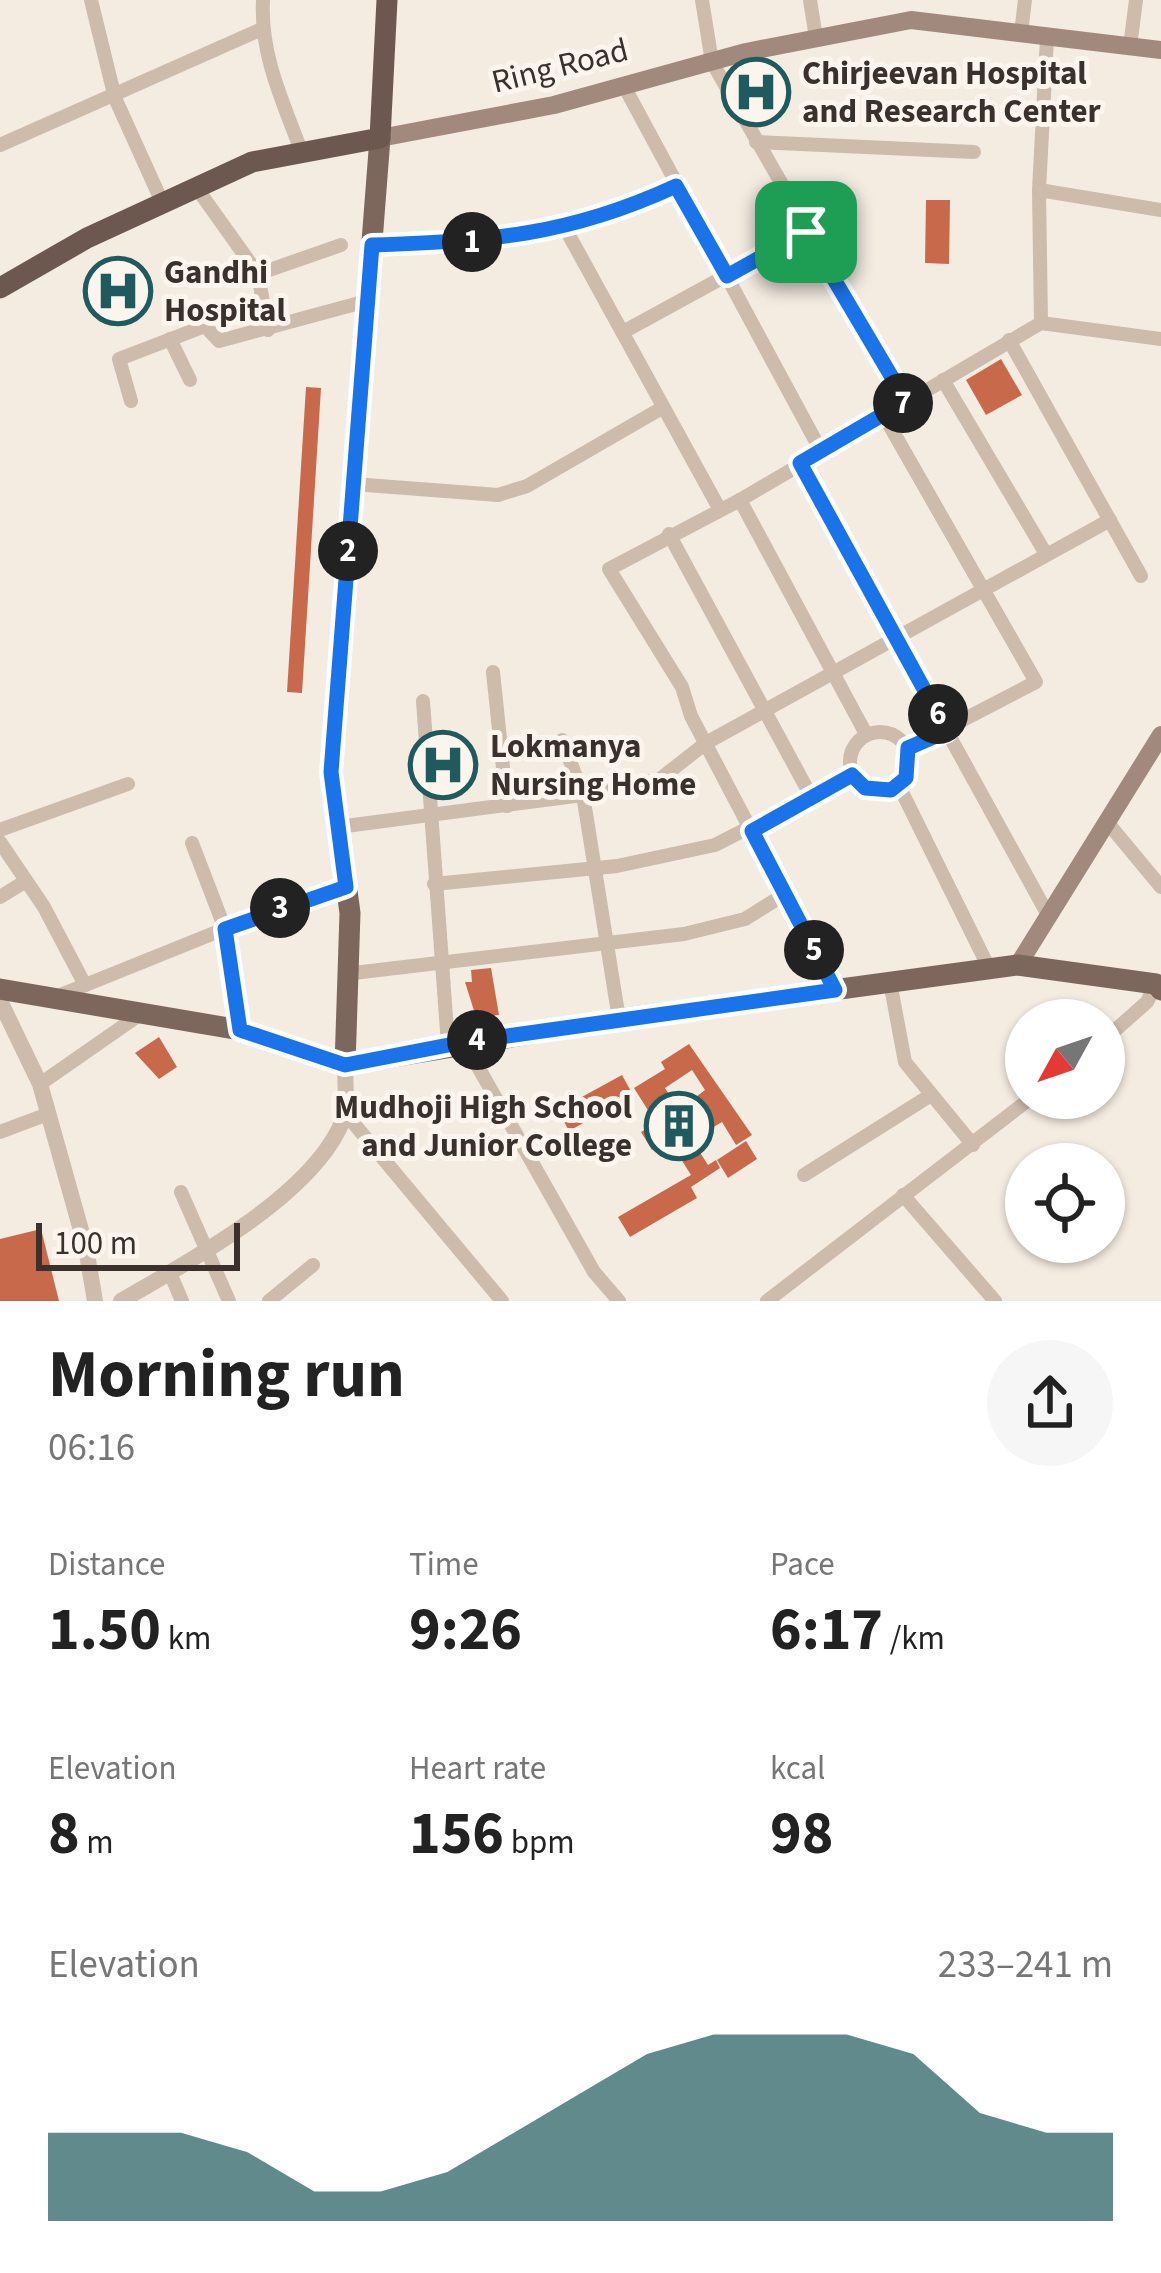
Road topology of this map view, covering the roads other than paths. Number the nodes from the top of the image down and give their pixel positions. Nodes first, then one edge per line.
1 (91, 0) edge
2 (263, 0) edge
3 (387, 0) edge
4 (702, 0) edge
5 (811, 0) edge
6 (1025, 0) edge
7 (1136, 0) edge
8 (912, 10) edge
9 (262, 29) junction
10 (1021, 33) junction
11 (816, 38) junction
12 (1047, 38) junction
13 (1130, 46) junction
14 (1161, 50) edge
15 (712, 62) junction
16 (624, 86) junction
17 (115, 98) junction
18 (380, 138) junction
19 (756, 142) junction
20 (0, 146) edge
21 (974, 152) dead end
22 (302, 153) junction
23 (676, 186) junction
24 (196, 187) junction
25 (1039, 190) junction
26 (162, 202) junction
27 (1161, 210) edge
28 (565, 228) junction
29 (806, 232) junction
30 (341, 245) dead end
31 (372, 245) junction
32 (258, 274) junction
33 (727, 276) junction
34 (0, 288) edge
35 (367, 301) junction
36 (1042, 323) junction
37 (268, 330) junction
38 (623, 332) junction
39 (170, 339) junction
40 (1161, 339) edge
41 (1009, 340) junction
42 (190, 380) dead end
43 (943, 380) junction
44 (131, 401) dead end
45 (906, 401) junction
46 (662, 409) junction
47 (883, 414) junction
48 (821, 451) junction
49 (800, 463) junction
50 (353, 484) junction
51 (740, 500) junction
52 (719, 508) junction
53 (1110, 520) junction
54 (669, 534) junction
55 (1046, 554) junction
56 (1141, 576) dead end
57 (981, 591) junction
58 (898, 638) junction
59 (493, 672) dead end
60 (834, 675) junction
61 (423, 701) dead end
62 (765, 712) junction
63 (947, 731) junction
64 (866, 734) junction
65 (1161, 735) edge
66 (562, 740) dead end
67 (706, 743) junction
68 (908, 748) junction
69 (1155, 761) edge
70 (852, 775) junction
71 (128, 784) dead end
72 (899, 786) junction
73 (583, 795) junction
74 (812, 798) junction
75 (507, 806) junction
76 (428, 816) junction
77 (1107, 822) junction
78 (338, 827) junction
79 (0, 830) edge
80 (752, 831) junction
81 (0, 842) edge
82 (192, 843) dead end
83 (597, 868) junction
84 (26, 881) junction
85 (434, 884) junction
86 (1161, 886) edge
87 (346, 887) junction
88 (785, 893) junction
89 (0, 896) edge
90 (1047, 913) junction
91 (225, 929) junction
92 (606, 943) junction
93 (441, 964) junction
94 (1018, 965) junction
95 (990, 970) junction
96 (345, 974) junction
97 (890, 982) junction
98 (85, 985) junction
99 (1158, 987) edge
100 (0, 989) edge
101 (835, 990) junction
102 (53, 998) junction
103 (0, 1001) edge
104 (142, 1013) junction
105 (619, 1019) junction
106 (1125, 1021) edge
107 (240, 1030) junction
108 (456, 1044) junction
109 (345, 1065) junction
110 (40, 1084) junction
111 (932, 1094) junction
112 (346, 1112) junction
113 (48, 1114) junction
114 (1005, 1119) edge
115 (0, 1132) edge
116 (973, 1145) junction
117 (804, 1175) dead end
118 (181, 1192) dead end
119 (904, 1195) junction
120 (205, 1250) junction
121 (313, 1265) dead end
122 (170, 1273) junction
123 (494, 1297) edge
124 (95, 1301) edge
125 (122, 1301) edge
126 (182, 1301) edge
127 (229, 1301) edge
128 (269, 1301) edge
129 (619, 1301) edge
130 (767, 1301) edge
131 (995, 1301) edge

1 - 17 street
2 - 9 street
3 - 18 highway
4 - 15 street
5 - 11 street
6 - 10 street
7 - 13 street
8 - 10 main road, Ring Road
8 - 11 main road, Ring Road
9 - 17 street
9 - 22 street
10 - 12 main road, Ring Road
11 - 15 main road, Ring Road
12 - 13 main road, Ring Road
12 - 25 street
13 - 14 main road, Ring Road
15 - 16 main road, Ring Road
15 - 19 street
16 - 18 main road, Ring Road
16 - 23 street
17 - 20 street
17 - 26 street
18 - 22 highway, Ring Road
18 - 31 main road
19 - 21 street
19 - 29 street
22 - 24 highway, Ring Road
23 - 28 street
23 - 33 street
24 - 26 highway, Ring Road
24 - 32 street
25 - 27 street
25 - 36 street
26 - 34 highway, Ring Road
28 - 31 street
28 - 38 street
29 - 33 street
29 - 45 street
30 - 32 street
31 - 35 main road
32 - 37 street
33 - 38 street
33 - 48 street
35 - 37 street
35 - 50 main road
36 - 40 street
36 - 41 street
37 - 39 street
38 - 46 street
39 - 42 street
39 - 44 street
41 - 43 street
41 - 53 street
43 - 45 street
43 - 55 street
45 - 47 street
46 - 50 street
46 - 52 street
47 - 48 street
47 - 57 street
48 - 49 street
49 - 51 street
49 - 58 street
50 - 78 main road
51 - 52 street
51 - 60 street
52 - 54 street
53 - 55 street
53 - 56 street
54 - 62 street
54 - 67 street
55 - 57 street
57 - 58 street
57 - 63 street
58 - 60 street
58 - 63 street
59 - 75 street
60 - 62 street
60 - 64 street
61 - 76 street
62 - 67 street
62 - 74 street
63 - 68 street
63 - 90 street
64 - 68 street
64 - 70 street
65 - 69 main road
66 - 73 street
67 - 73 street
67 - 80 street
68 - 72 street
69 - 77 main road
70 - 72 street
70 - 74 street
71 - 79 street
72 - 95 street
73 - 75 street
73 - 83 street
74 - 80 street
75 - 76 street
76 - 78 street
76 - 85 street
77 - 86 street
77 - 90 main road
78 - 87 main road
80 - 83 street
80 - 88 street
81 - 84 street
82 - 91 street
83 - 85 street
83 - 92 street
84 - 89 street
84 - 98 street
85 - 93 street
87 - 91 street
87 - 96 main road
88 - 92 street
88 - 101 street
90 - 94 main road
91 - 98 street
91 - 107 street
92 - 93 street
92 - 105 street
93 - 96 street
93 - 108 street
94 - 95 main road
94 - 99 main road
95 - 97 main road
96 - 109 main road
97 - 101 main road
97 - 111 street
98 - 102 street
99 - 106 street
100 - 102 main road
101 - 105 main road
102 - 104 main road
103 - 110 street
104 - 107 main road
104 - 110 street
105 - 108 main road
107 - 109 main road
108 - 109 main road
108 - 129 street
109 - 112 street
110 - 113 street
111 - 116 street
111 - 117 street
112 - 120 street
112 - 123 street
113 - 115 street
113 - 124 street
114 - 116 street
116 - 119 street
118 - 120 street
119 - 130 street
119 - 131 street
120 - 122 street
120 - 127 street
121 - 128 street
122 - 125 street
122 - 126 street

